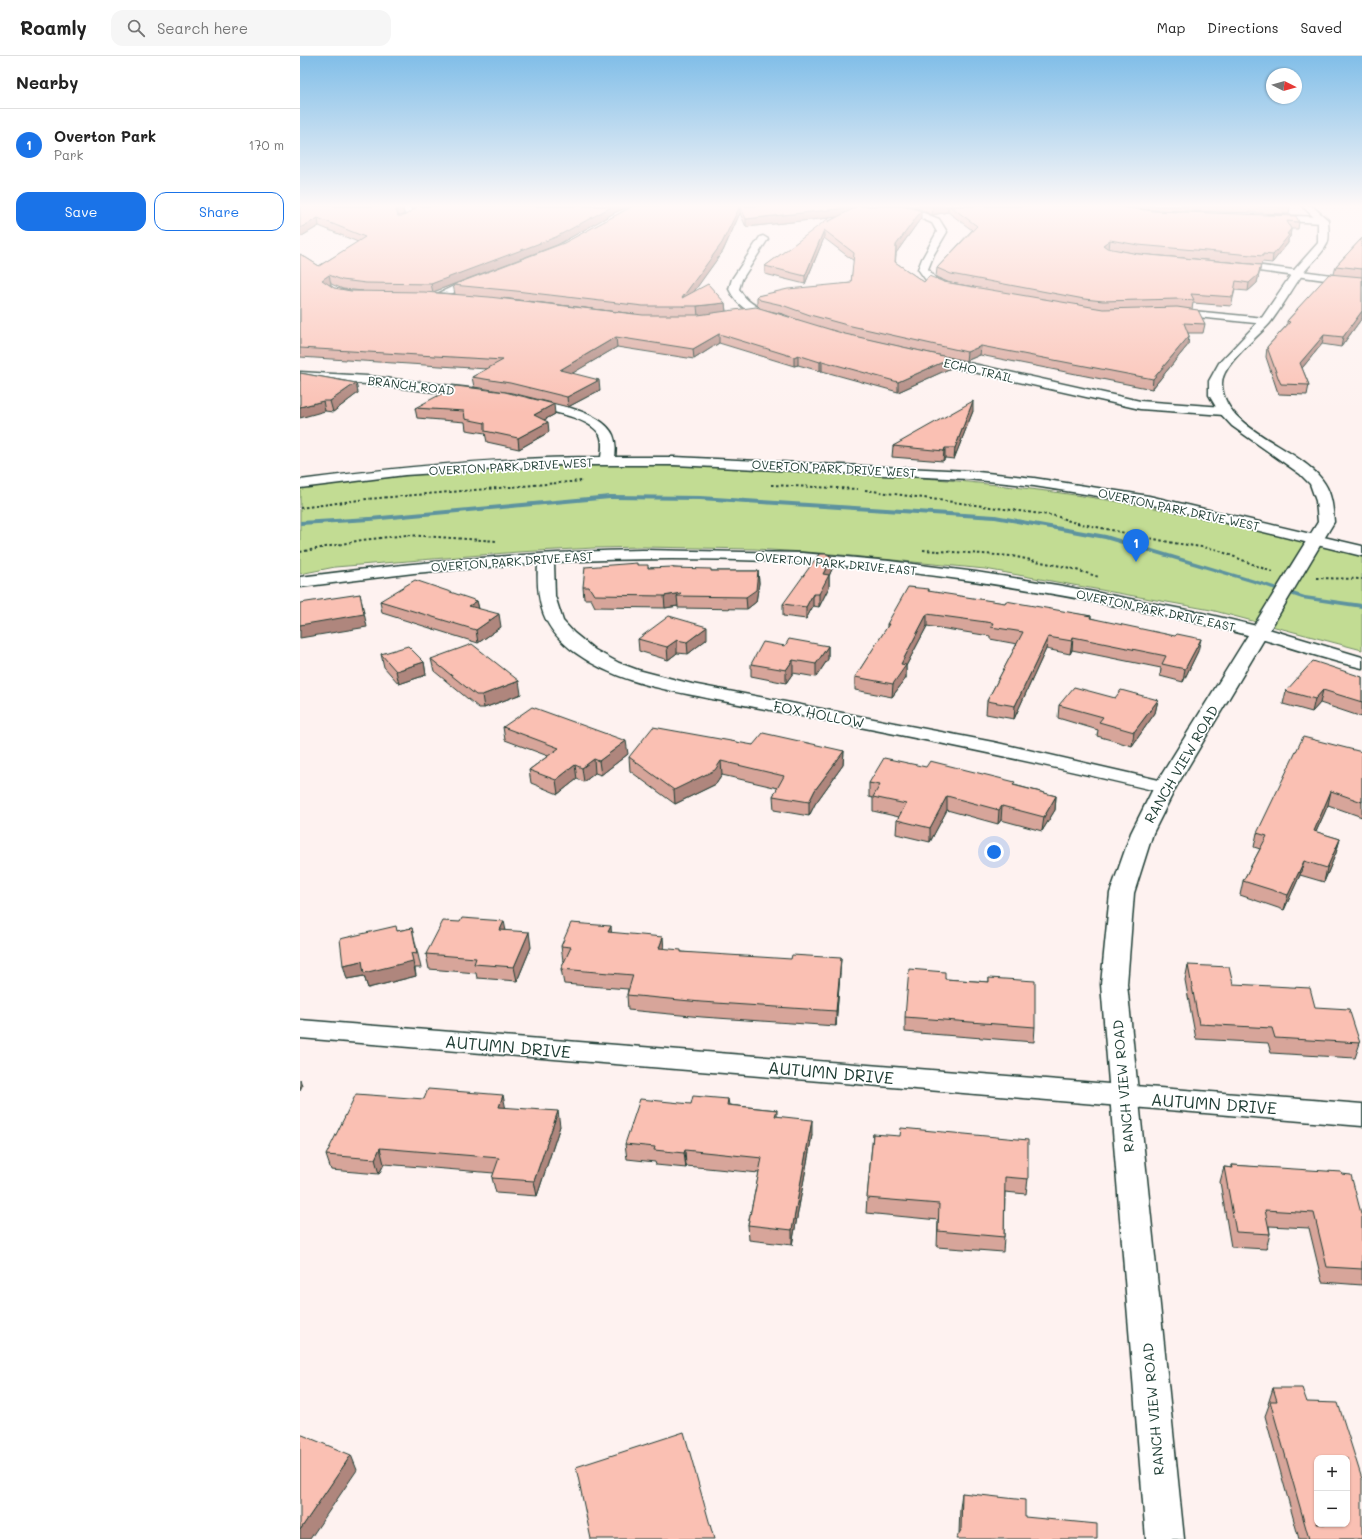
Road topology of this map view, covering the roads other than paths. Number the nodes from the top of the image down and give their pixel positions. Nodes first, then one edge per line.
1 (486, 275) edge
2 (739, 275) edge
3 (928, 275) edge
4 (1296, 275) edge
5 (1307, 275) edge
6 (1362, 282) edge
7 (962, 291) edge
8 (459, 299) edge
9 (756, 312) junction
10 (1161, 312) edge
11 (742, 314) edge
12 (1265, 321) junction
13 (792, 322) edge
14 (914, 355) edge
15 (300, 376) edge
16 (490, 395) edge
17 (512, 399) edge
18 (1224, 410) junction
19 (608, 461) junction
20 (300, 484) edge
21 (1317, 540) junction
22 (1362, 551) edge
23 (546, 557) junction
24 (300, 582) edge
25 (1265, 621) junction
26 (1362, 663) edge
27 (1165, 787) junction
28 (300, 1030) edge
29 (1123, 1096) junction
30 (1362, 1115) edge
31 (1165, 1539) edge

1 - 8 street
2 - 9 street
3 - 7 street
4 - 12 street, RANCH VIEW ROAD
5 - 6 street
9 - 11 street
9 - 13 street
10 - 12 street
12 - 18 street, RANCH VIEW ROAD
14 - 18 street, ECHO TRAIL
15 - 16 street, BRANCH ROAD
17 - 19 street
18 - 21 street, RANCH VIEW ROAD
19 - 20 street, OVERTON PARK DRIVE WEST
19 - 21 street, OVERTON PARK DRIVE WEST
21 - 22 street, OVERTON PARK DRIVE WEST
21 - 25 street, RANCH VIEW ROAD
23 - 24 street, OVERTON PARK DRIVE EAST
23 - 25 street, OVERTON PARK DRIVE EAST
23 - 27 street, FOX HOLLOW
25 - 26 street, OVERTON PARK DRIVE EAST
25 - 27 street, RANCH VIEW ROAD
27 - 29 street, RANCH VIEW ROAD
28 - 29 street, AUTUMN DRIVE
29 - 30 street, AUTUMN DRIVE
29 - 31 street, RANCH VIEW ROAD

